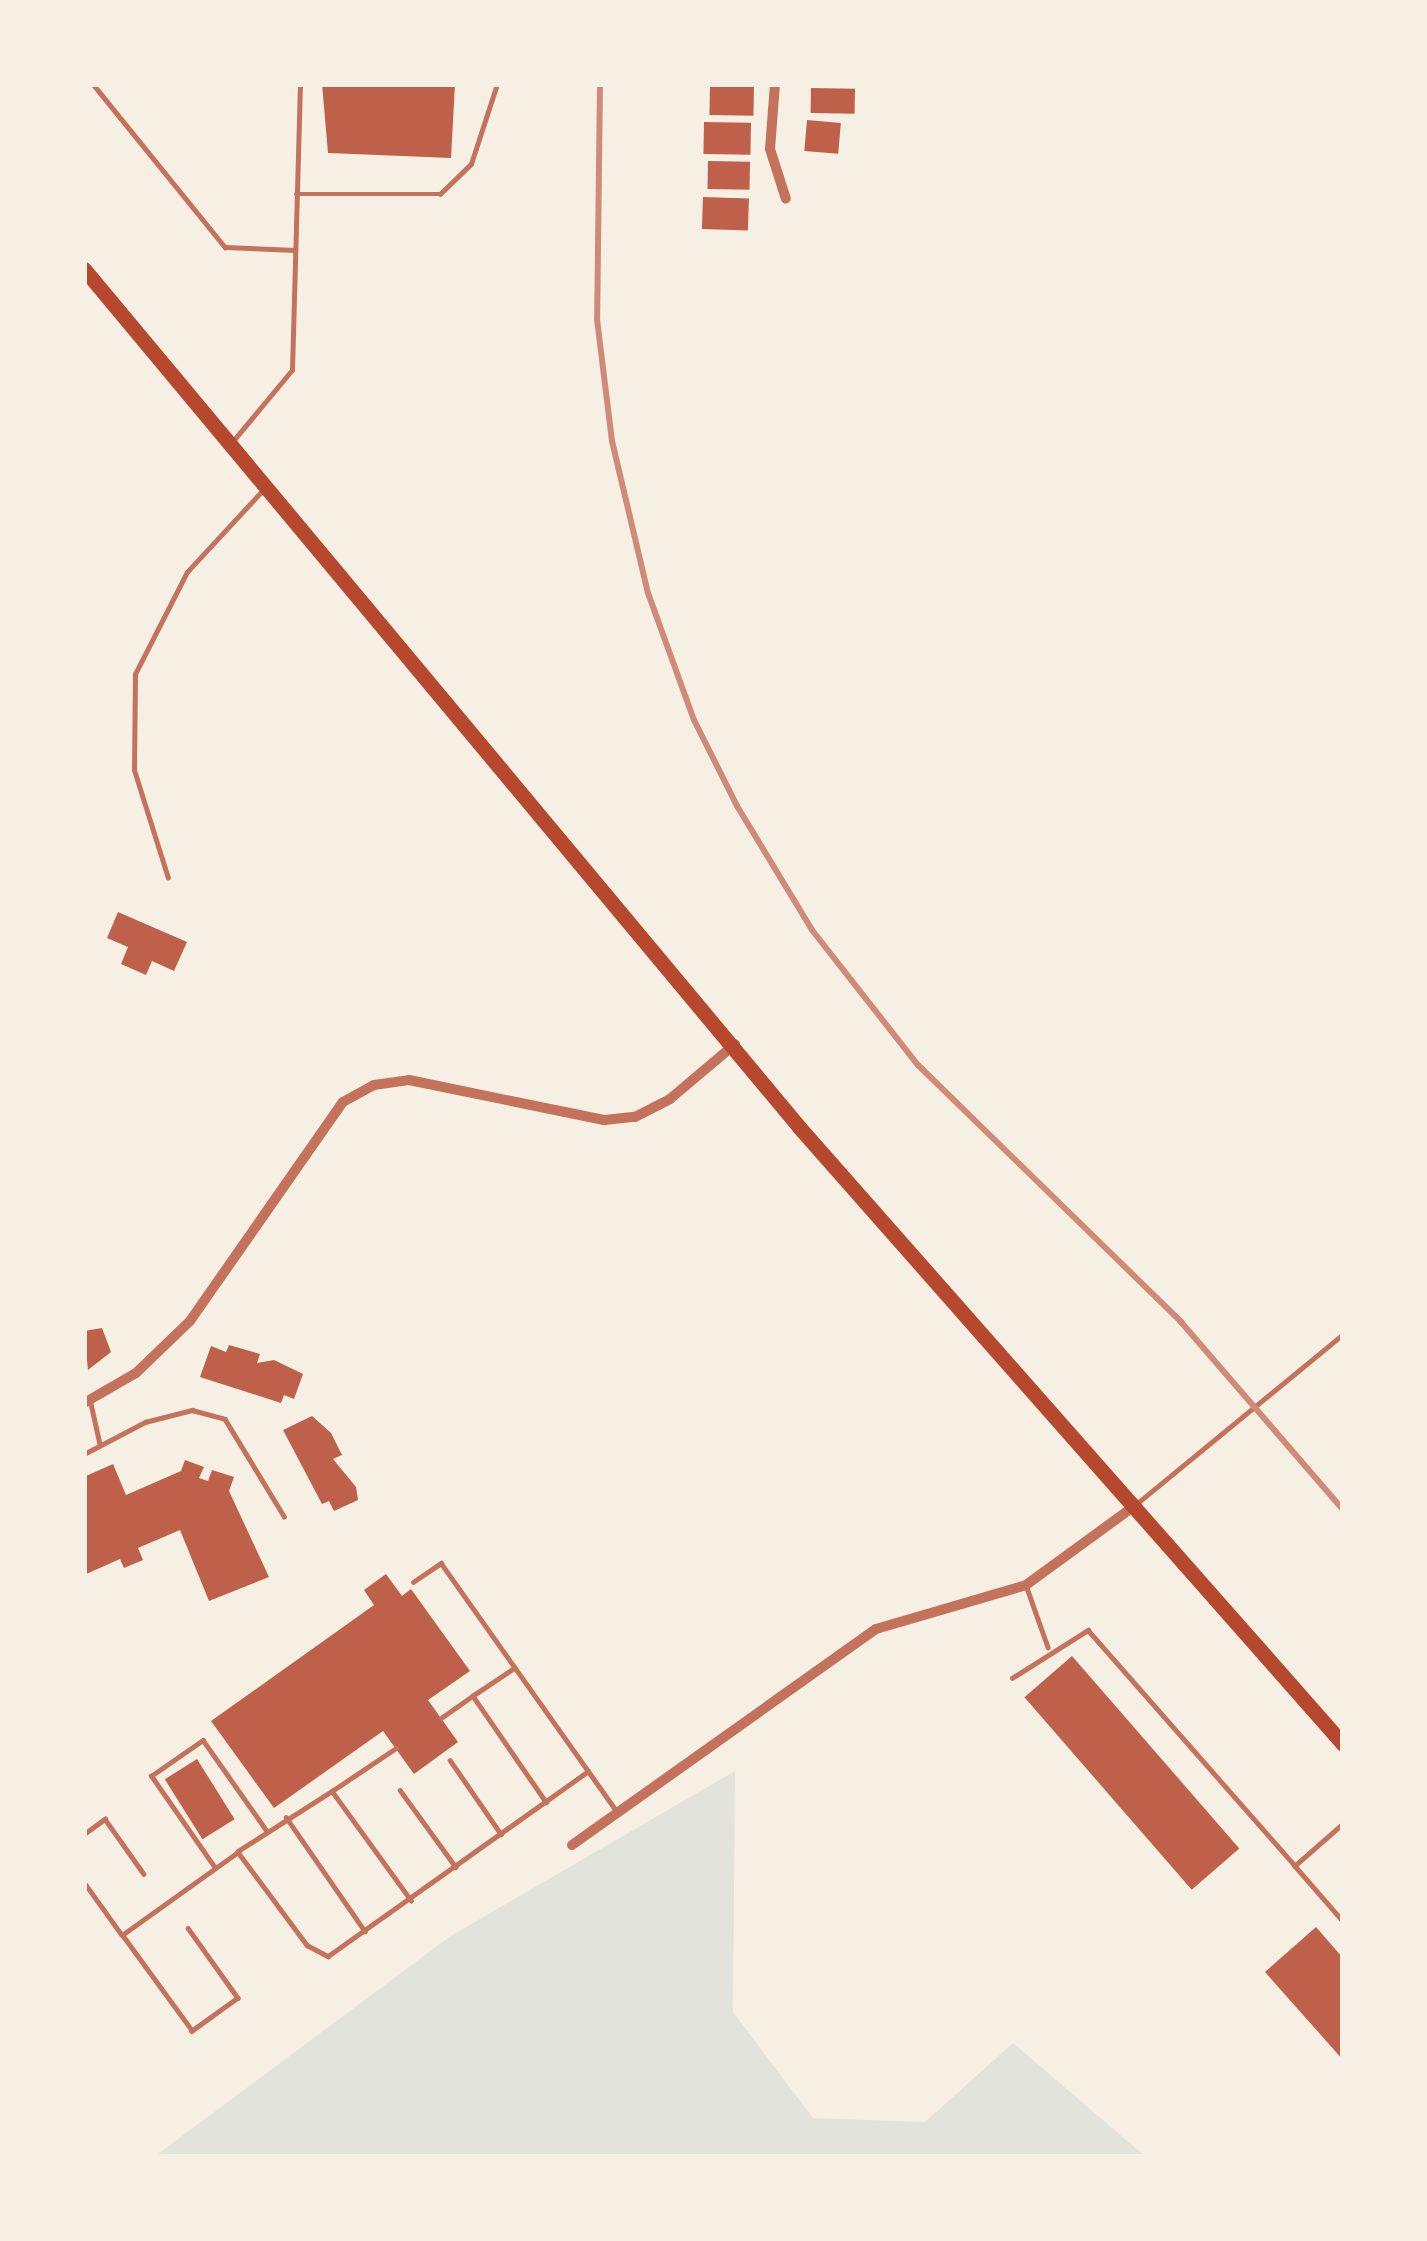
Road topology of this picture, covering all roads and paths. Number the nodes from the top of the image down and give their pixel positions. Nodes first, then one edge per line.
1 (93, 84) edge
2 (299, 84) edge
3 (497, 84) edge
4 (775, 84) edge
5 (296, 194) junction
6 (786, 199) dead end
7 (295, 250) junction
8 (84, 268) edge
9 (230, 444) junction
10 (266, 487) junction
11 (169, 878) dead end
12 (735, 1044) junction
13 (1343, 1334) edge
14 (87, 1401) edge
15 (100, 1444) junction
16 (84, 1454) edge
17 (1137, 1504) junction
18 (284, 1516) dead end
19 (413, 1582) dead end
20 (1026, 1585) junction
21 (1049, 1649) junction
22 (515, 1668) junction
23 (1012, 1678) dead end
24 (473, 1696) junction
25 (441, 1718) dead end
26 (1343, 1744) edge
27 (396, 1748) dead end
28 (450, 1760) dead end
29 (588, 1771) junction
30 (400, 1790) dead end
31 (332, 1791) junction
32 (546, 1802) junction
33 (617, 1812) junction
34 (286, 1817) junction
35 (1343, 1824) edge
36 (267, 1831) junction
37 (84, 1834) edge
38 (501, 1834) junction
39 (572, 1845) dead end
40 (238, 1852) junction
41 (1295, 1866) junction
42 (455, 1867) junction
43 (215, 1868) junction
44 (144, 1874) dead end
45 (84, 1882) edge
46 (411, 1900) junction
47 (1343, 1921) edge
48 (188, 1928) dead end
49 (366, 1932) junction
50 (122, 1935) junction

1 - 7 lane
2 - 5 lane
3 - 5 lane
4 - 6 street
5 - 7 lane
7 - 9 lane
8 - 9 main road
9 - 10 main road
10 - 11 lane
10 - 12 main road
12 - 14 street
12 - 17 main road
13 - 17 lane
14 - 15 lane
15 - 16 lane
15 - 18 lane
17 - 20 street
17 - 26 main road
19 - 22 lane
20 - 21 lane
20 - 33 street
21 - 23 lane
21 - 41 lane
22 - 24 lane
22 - 29 lane
24 - 25 lane
24 - 32 lane
27 - 31 lane
28 - 38 lane
29 - 32 lane
29 - 33 lane
30 - 42 lane
31 - 34 lane
31 - 46 lane
32 - 38 lane
33 - 39 street
34 - 36 lane
34 - 49 lane
35 - 41 lane
36 - 40 lane
36 - 43 lane
37 - 44 lane
38 - 42 lane
40 - 43 lane
40 - 49 lane
41 - 47 lane
42 - 46 lane
43 - 50 lane
45 - 50 lane
46 - 49 lane
48 - 50 lane

